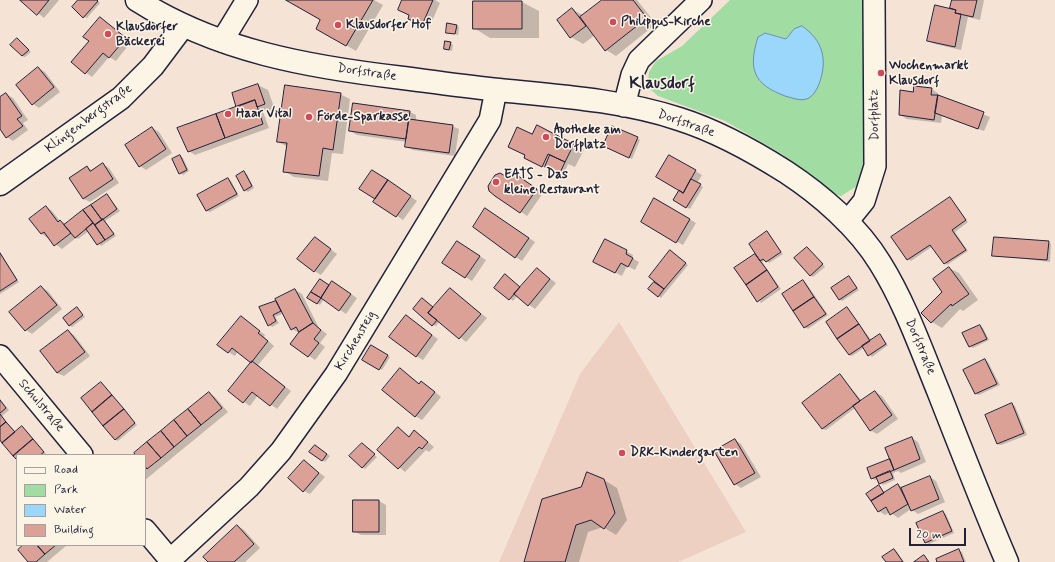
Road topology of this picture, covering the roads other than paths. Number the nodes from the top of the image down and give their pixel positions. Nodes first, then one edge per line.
1 (136, 0) edge
2 (247, 0) edge
3 (701, 0) edge
4 (874, 0) edge
5 (183, 26) junction
6 (222, 41) junction
7 (496, 90) junction
8 (624, 106) junction
9 (0, 184) edge
10 (847, 222) junction
11 (0, 356) edge
12 (81, 454) edge
13 (146, 531) edge
14 (171, 561) edge
15 (1007, 562) edge

1 - 5 street, Dorfstraße
2 - 6 street
3 - 8 street
4 - 10 street, Dorfplatz
5 - 6 street, Dorfstraße
5 - 9 street, Klingenbergstraße
6 - 7 street, Dorfstraße
7 - 8 street, Dorfstraße
7 - 14 street, Kirchensteig
8 - 10 street, Dorfstraße
10 - 15 street, Dorfstraße
11 - 12 street, Schulstraße
13 - 14 street

